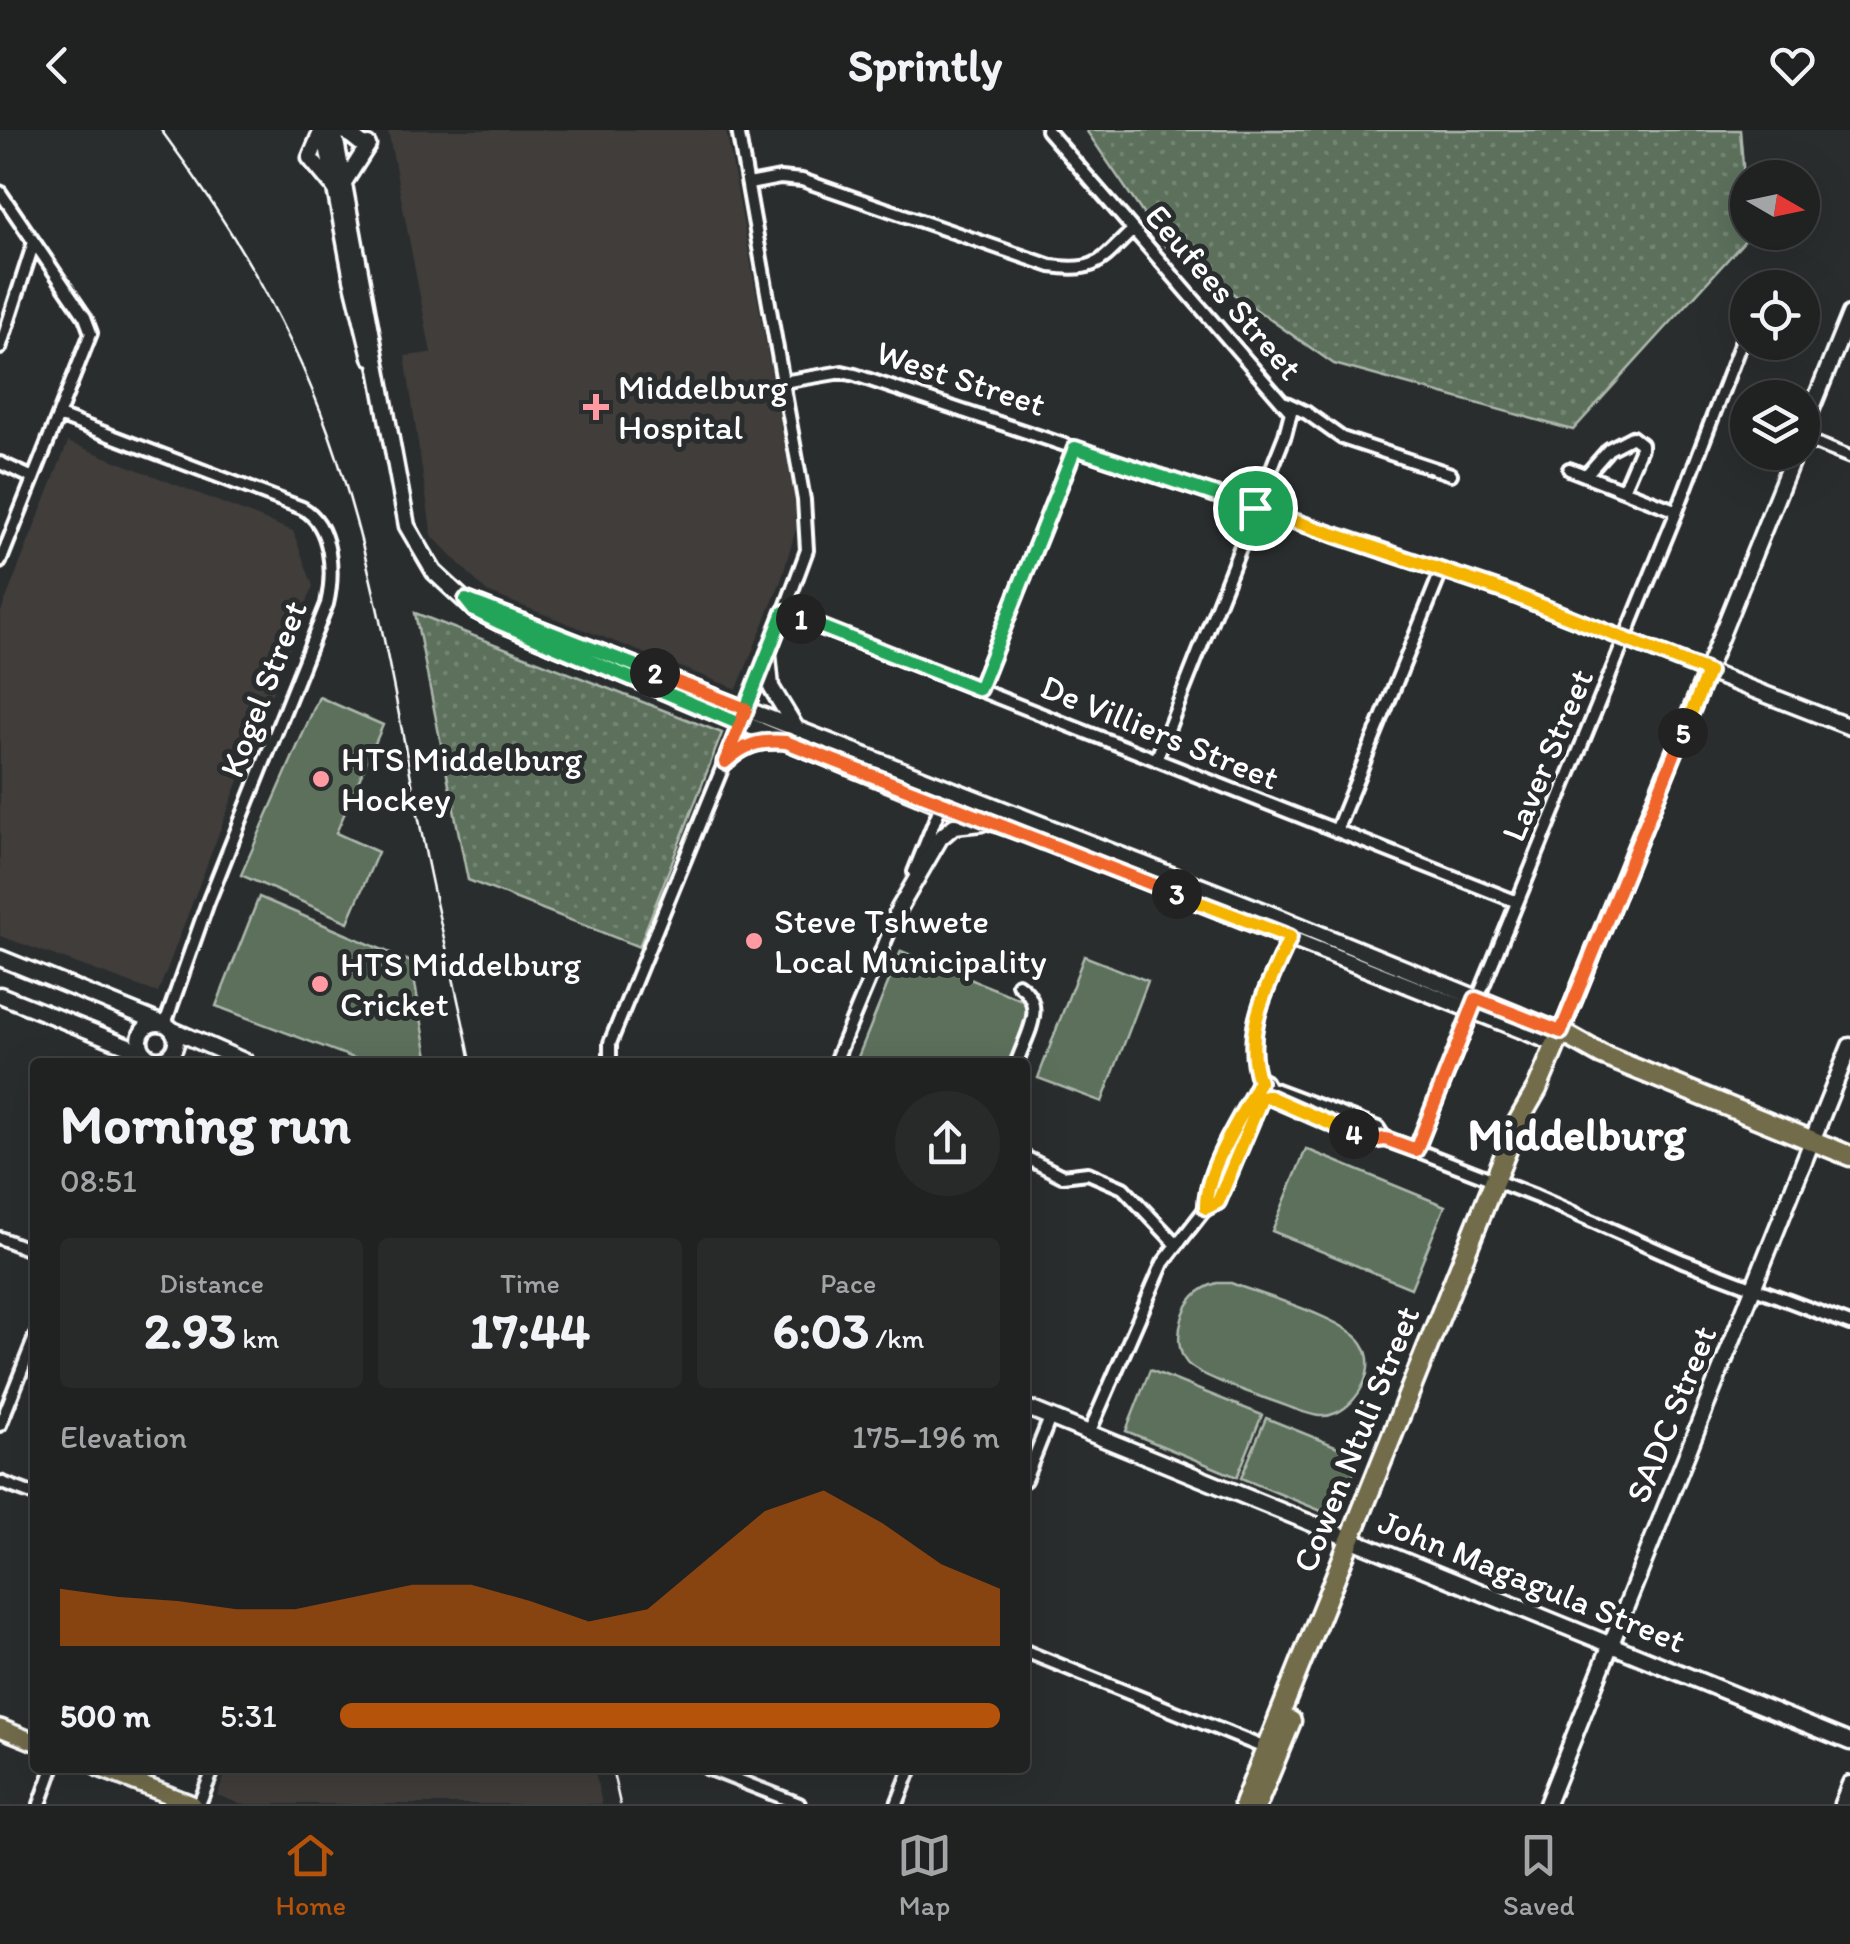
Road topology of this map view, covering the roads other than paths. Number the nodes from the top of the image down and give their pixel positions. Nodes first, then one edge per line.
1 (323, 130) edge
2 (334, 130) edge
3 (344, 130) edge
4 (738, 130) edge
5 (1047, 130) edge
6 (749, 184) junction
7 (341, 185) junction
8 (0, 192) edge
9 (1133, 230) junction
10 (34, 242) junction
11 (1850, 314) edge
12 (0, 348) edge
13 (1734, 360) edge
14 (783, 382) junction
15 (1820, 390) edge
16 (1286, 403) junction
17 (59, 416) junction
18 (1820, 444) edge
19 (1075, 448) junction
20 (1850, 457) edge
21 (0, 464) edge
22 (1569, 469) dead end
23 (1788, 470) edge
24 (1451, 474) dead end
25 (1586, 475) junction
26 (34, 478) junction
27 (1623, 490) junction
28 (1255, 508) junction
29 (1676, 511) junction
30 (0, 562) edge
31 (1441, 572) junction
32 (784, 612) junction
33 (1626, 638) junction
34 (768, 656) junction
35 (1708, 672) junction
36 (979, 689) junction
37 (743, 716) junction
38 (1850, 727) edge
39 (796, 729) junction
40 (786, 742) junction
41 (1156, 760) junction
42 (725, 762) junction
43 (948, 788) junction
44 (942, 805) junction
45 (993, 822) junction
46 (1027, 826) junction
47 (1336, 831) junction
48 (1515, 902) junction
49 (898, 912) junction
50 (1293, 931) junction
51 (0, 958) edge
52 (1018, 984) dead end
53 (0, 996) edge
54 (1473, 1006) junction
55 (165, 1025) junction
56 (1558, 1038) junction
57 (1850, 1046) edge
58 (153, 1058) edge
59 (154, 1058) edge
60 (157, 1058) edge
61 (237, 1058) edge
62 (610, 1058) edge
63 (838, 1058) edge
64 (1019, 1058) edge
65 (1263, 1091) junction
66 (1321, 1105) junction
67 (1316, 1118) junction
68 (1386, 1139) junction
69 (1812, 1142) junction
70 (1416, 1150) junction
71 (1850, 1156) edge
72 (1030, 1160) edge
73 (1499, 1182) junction
74 (0, 1238) edge
75 (1176, 1244) junction
76 (30, 1250) edge
77 (1754, 1288) junction
78 (1850, 1324) edge
79 (30, 1350) edge
80 (1030, 1410) edge
81 (1050, 1418) junction
82 (0, 1425) edge
83 (1089, 1433) junction
84 (1030, 1468) edge
85 (0, 1482) edge
86 (30, 1494) edge
87 (1355, 1543) junction
88 (1612, 1644) junction
89 (1030, 1653) edge
90 (0, 1728) edge
91 (30, 1740) edge
92 (1850, 1742) edge
93 (1272, 1751) junction
94 (51, 1773) edge
95 (112, 1773) edge
96 (212, 1773) edge
97 (718, 1773) edge
98 (909, 1773) edge
99 (1850, 1784) edge
100 (770, 1798) edge
101 (40, 1804) edge
102 (196, 1804) edge
103 (799, 1804) edge
104 (896, 1804) edge
105 (1244, 1804) edge
106 (1258, 1804) edge
107 (1547, 1804) edge
108 (1842, 1804) edge

1 - 7 main road
2 - 7 main road
3 - 7 main road
4 - 6 street
5 - 9 street, Eeufees Street
6 - 9 street
6 - 14 street
7 - 37 main road
8 - 10 street
9 - 16 street, Eeufees Street
10 - 12 street
10 - 17 street
11 - 15 main road
13 - 29 street, Laver Street
14 - 19 street, West Street
14 - 32 street
16 - 24 street
16 - 28 street, Eeufees Street
17 - 26 street
17 - 55 street, Kogel Street
18 - 20 street
19 - 28 street, West Street
19 - 36 street
21 - 26 street
22 - 25 street
23 - 35 main road, Cowen Ntuli Street
25 - 27 street
25 - 27 street
26 - 30 street
27 - 29 street
28 - 31 street, West Street
28 - 41 street, Eeufees Street
29 - 33 street, Laver Street
31 - 33 street, West Street
31 - 47 street
32 - 34 street
32 - 36 street, De Villiers Street
33 - 35 street, West Street
33 - 48 street, Laver Street
34 - 37 street
34 - 39 main road
35 - 38 main road, West Street
35 - 56 main road, Cowen Ntuli Street
36 - 41 street, De Villiers Street
37 - 39 main road
37 - 40 main road
37 - 42 street
39 - 43 main road
40 - 42 main road
40 - 44 main road
41 - 47 street, De Villiers Street
42 - 62 street
43 - 44 street
43 - 46 main road
44 - 45 main road
44 - 49 street
45 - 46 main road
45 - 49 main road
46 - 50 main road
47 - 48 street, De Villiers Street
48 - 54 street, Laver Street
49 - 63 street
50 - 54 main road
50 - 65 street
51 - 55 main road
52 - 64 street
53 - 58 main road
54 - 56 main road
54 - 70 street, Laver Street
55 - 59 main road
55 - 60 main road
55 - 61 main road
56 - 69 highway
56 - 73 highway, Cowen Ntuli Street
57 - 69 main road, SADC Street
65 - 66 street
65 - 67 street
65 - 75 street
66 - 67 street
66 - 68 street
67 - 68 street
68 - 70 street
69 - 71 highway
69 - 77 main road, SADC Street
70 - 73 street
72 - 75 street
73 - 77 street
73 - 87 highway, Cowen Ntuli Street
74 - 76 street
75 - 83 street
77 - 78 street
77 - 88 main road, SADC Street
79 - 82 street
80 - 81 main road, John Magagula Street
81 - 83 main road, John Magagula Street
81 - 84 street
83 - 87 main road, John Magagula Street
85 - 86 street
87 - 88 main road, John Magagula Street
87 - 93 highway, Cowen Ntuli Street
88 - 92 main road, John Magagula Street
88 - 107 main road, SADC Street
89 - 93 street
90 - 91 main road
93 - 105 highway, Cowen Ntuli Street
93 - 106 highway, Cowen Ntuli Street
94 - 101 street
95 - 102 main road
96 - 102 street
97 - 100 street
98 - 104 street
99 - 108 main road
100 - 103 street

